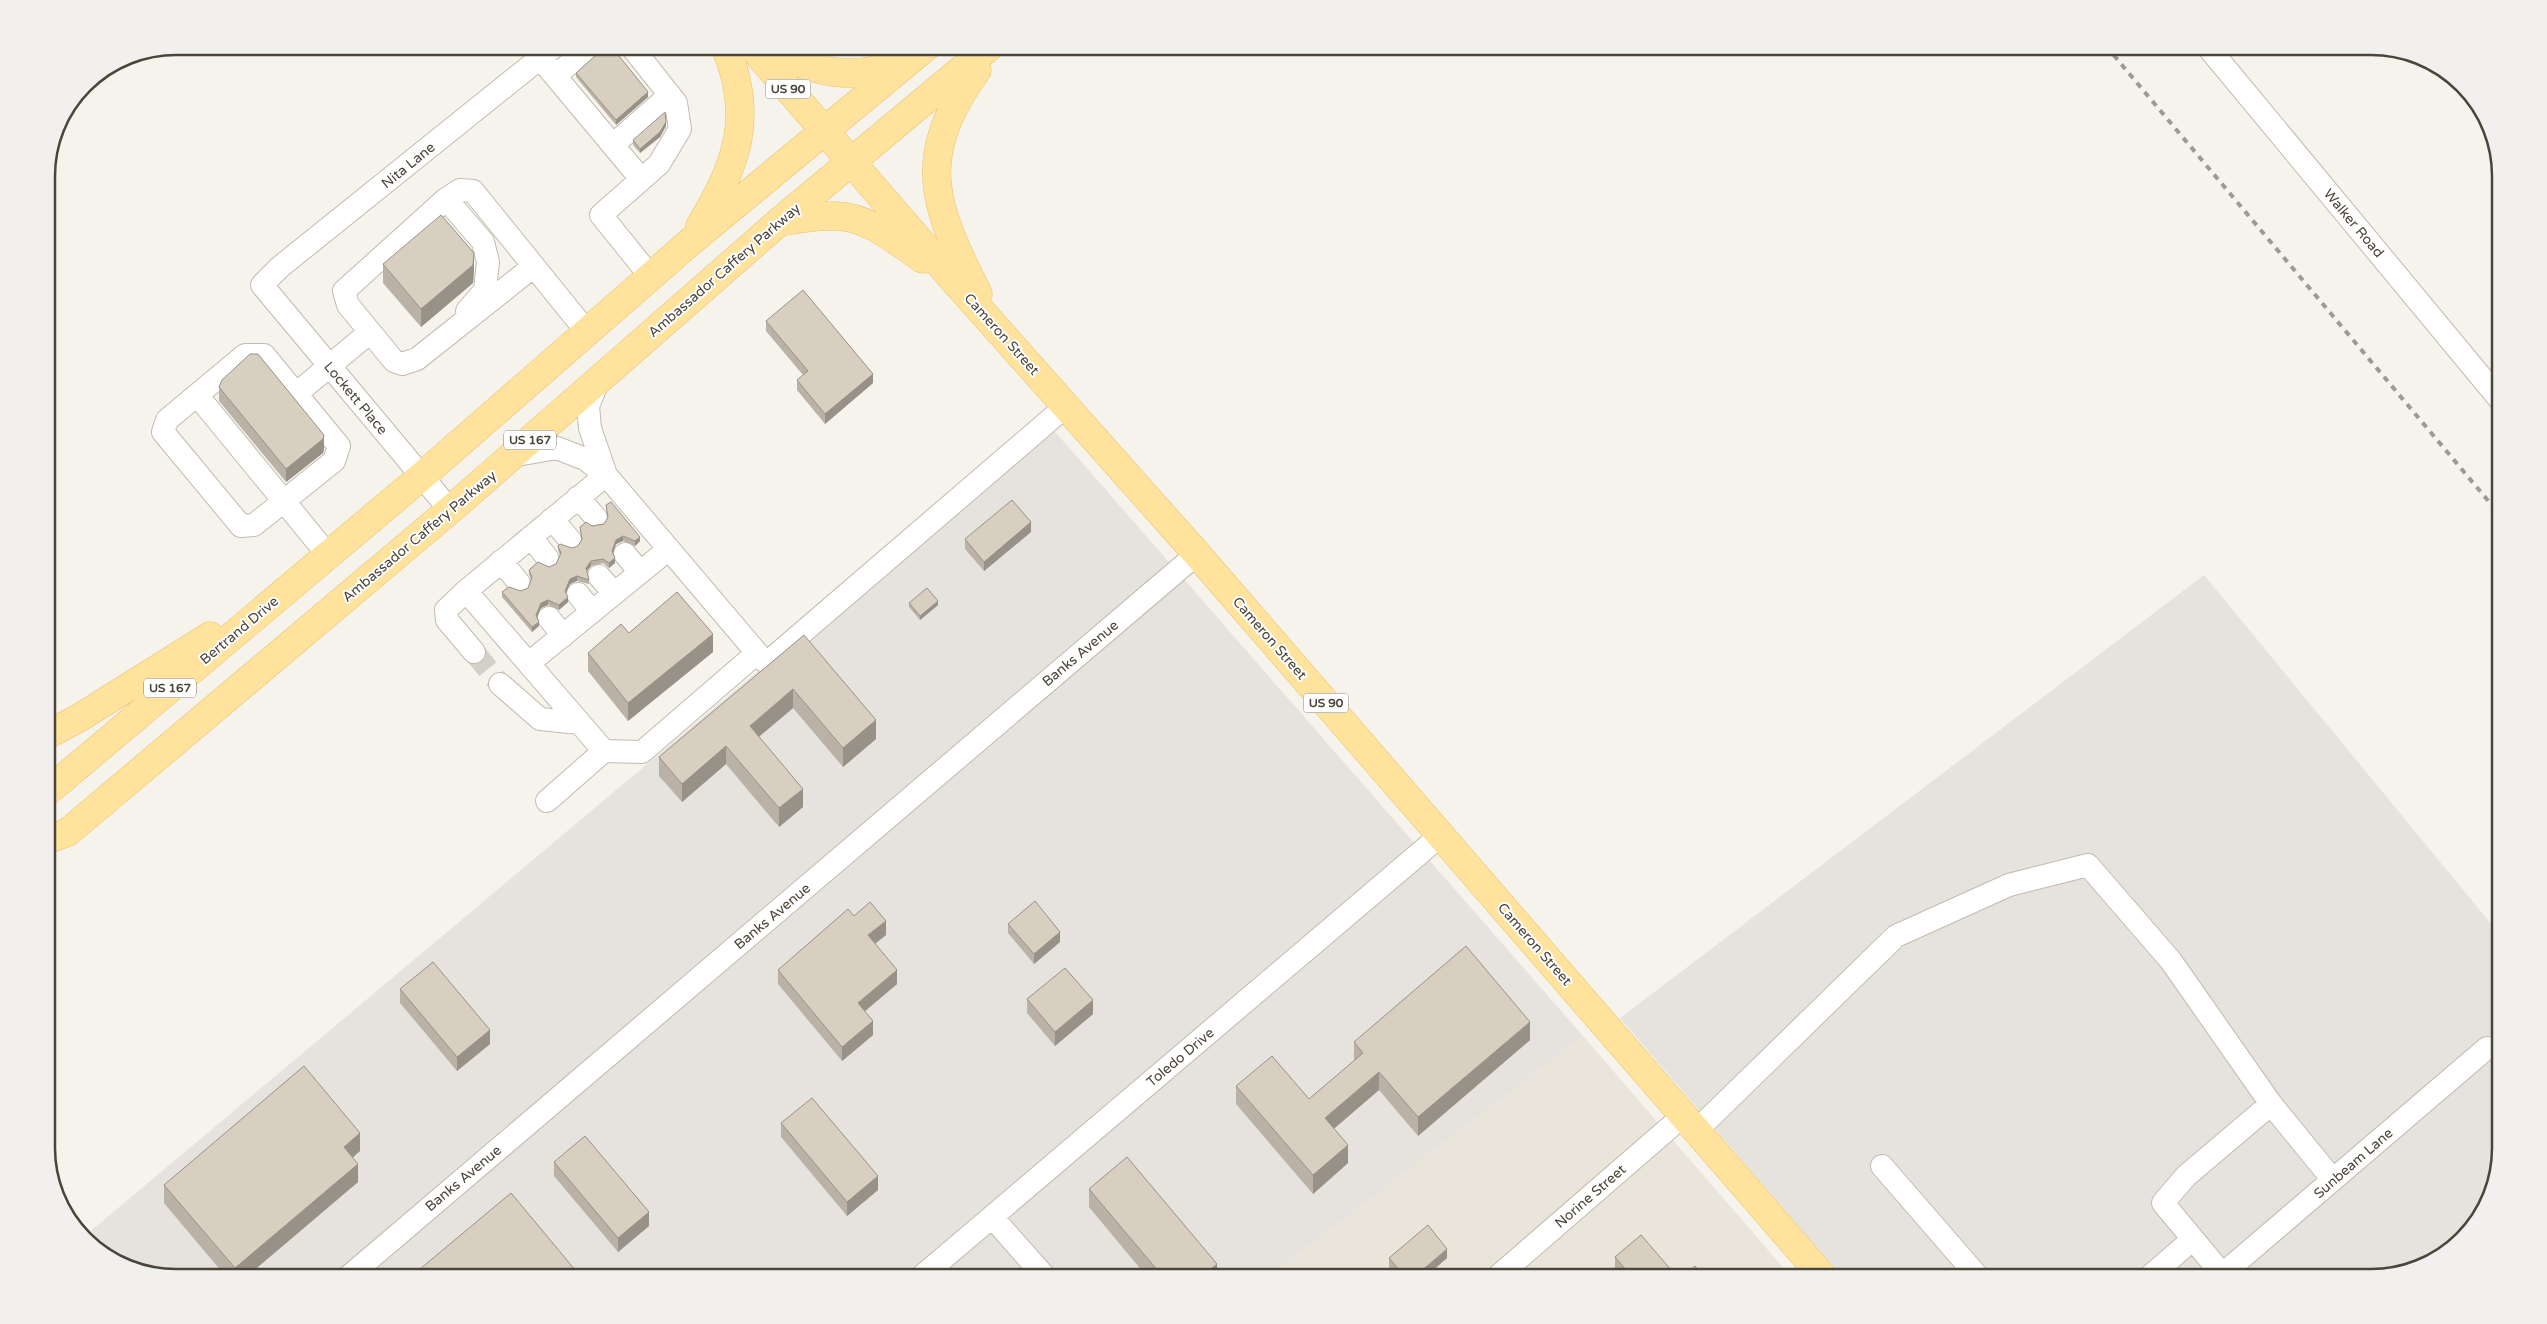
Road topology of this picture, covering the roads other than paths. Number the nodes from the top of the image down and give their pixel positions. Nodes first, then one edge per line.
1 (544, 55) edge
2 (549, 55) edge
3 (580, 55) edge
4 (629, 55) edge
5 (728, 55) edge
6 (759, 55) edge
7 (787, 55) edge
8 (906, 55) edge
9 (916, 55) edge
10 (981, 55) edge
11 (986, 55) edge
12 (2214, 55) edge
13 (555, 76) junction
14 (670, 95) junction
15 (824, 131) junction
16 (613, 145) junction
17 (851, 162) junction
18 (642, 180) junction
19 (446, 199) junction
20 (779, 222) junction
21 (690, 243) junction
22 (534, 266) junction
23 (950, 276) junction
24 (651, 277) junction
25 (262, 285) joint
26 (993, 324) junction
27 (370, 332) junction
28 (587, 332) junction
29 (448, 336) junction
30 (329, 367) junction
31 (599, 380) junction
32 (2492, 391) edge
33 (296, 394) junction
34 (197, 395) junction
35 (1066, 406) junction
36 (511, 456) junction
37 (606, 475) junction
38 (422, 476) junction
39 (578, 497) junction
40 (284, 501) junction
41 (450, 510) junction
42 (596, 518) dead end
43 (552, 519) junction
44 (531, 537) junction
45 (570, 540) dead end
46 (669, 549) junction
47 (625, 554) dead end
48 (1197, 554) junction
49 (328, 555) junction
50 (548, 559) dead end
51 (501, 562) junction
52 (640, 572) junction
53 (599, 576) dead end
54 (293, 583) junction
55 (519, 583) dead end
56 (466, 591) junction
57 (614, 593) junction
58 (578, 594) dead end
59 (592, 612) junction
60 (549, 618) dead end
61 (563, 636) junction
62 (474, 652) tunnel mouth
63 (757, 653) junction
64 (529, 663) junction
65 (500, 684) tunnel mouth
66 (580, 723) junction
67 (55, 730) edge
68 (604, 751) junction
69 (55, 784) edge
70 (547, 801) dead end
71 (57, 836) edge
72 (1440, 836) junction
73 (2487, 1048) dead end
74 (2271, 1104) junction
75 (1691, 1122) junction
76 (1882, 1166) dead end
77 (2333, 1180) junction
78 (992, 1217) junction
79 (2192, 1239) junction
80 (358, 1269) edge
81 (931, 1269) edge
82 (1038, 1269) edge
83 (1507, 1269) edge
84 (1816, 1269) edge
85 (1971, 1269) edge
86 (2158, 1269) edge
87 (2215, 1269) edge
88 (2228, 1269) edge

1 - 25 street, Nita Lane
2 - 13 street
3 - 13 street
4 - 14 street
5 - 21 main road
6 - 15 main road, Cameron Street / US 90
7 - 8 main road
9 - 15 main road, US 167
10 - 17 main road, Ambassador Caffery Parkway / US 167
11 - 26 main road
12 - 32 street, Walker Road
13 - 16 street
14 - 16 street
14 - 18 street
15 - 17 main road, Cameron Street / US 90
15 - 21 main road, US 167
16 - 18 street
17 - 20 main road, Ambassador Caffery Parkway / US 167
17 - 23 main road, Cameron Street / US 90
18 - 24 street
19 - 22 street
19 - 27 street
19 - 29 street
20 - 23 main road
20 - 31 main road, Ambassador Caffery Parkway / US 167
21 - 24 main road, US 167
22 - 28 street
22 - 29 street
23 - 26 main road, Cameron Street / US 90
24 - 28 main road, US 167
25 - 30 street, Lockett Place
26 - 35 main road, Cameron Street / US 90
27 - 29 street
27 - 30 street
28 - 38 main road, US 167
30 - 33 street
30 - 38 street, Lockett Place
31 - 36 main road, Ambassador Caffery Parkway / US 167
31 - 37 street
33 - 34 street
33 - 40 street
34 - 40 street
34 - 40 street
35 - 48 main road, Cameron Street / US 90
35 - 63 street
36 - 37 street
36 - 41 main road, Ambassador Caffery Parkway / US 167
37 - 39 street
37 - 46 street
38 - 41 street, Lockett Place
38 - 49 main road, US 167
39 - 42 street
39 - 43 street
40 - 49 street
41 - 71 main road, Ambassador Caffery Parkway / US 167
43 - 44 street
43 - 45 street
44 - 50 street
44 - 51 street
46 - 52 street
46 - 63 street
47 - 52 street
48 - 72 main road, Cameron Street / US 90
48 - 80 street, Banks Avenue
49 - 54 main road, US 167
51 - 55 street
51 - 56 street
52 - 57 street
53 - 57 street
54 - 67 main road
54 - 69 main road, Bertrand Drive / US 167
56 - 62 street
56 - 64 street
57 - 59 street
58 - 59 street
59 - 61 street
60 - 61 street
61 - 64 street
63 - 68 street
64 - 66 street
65 - 66 street
66 - 68 street
68 - 70 street
72 - 75 main road, Cameron Street / US 90
72 - 78 street, Toledo Drive
73 - 77 street, Sunbeam Lane
74 - 75 street, Norine Street
74 - 77 street
74 - 79 street
75 - 83 street, Norine Street
75 - 84 main road, Cameron Street / US 90
76 - 85 street
77 - 88 street, Sunbeam Lane
78 - 81 street, Toledo Drive
78 - 82 street
79 - 86 street
79 - 87 street

